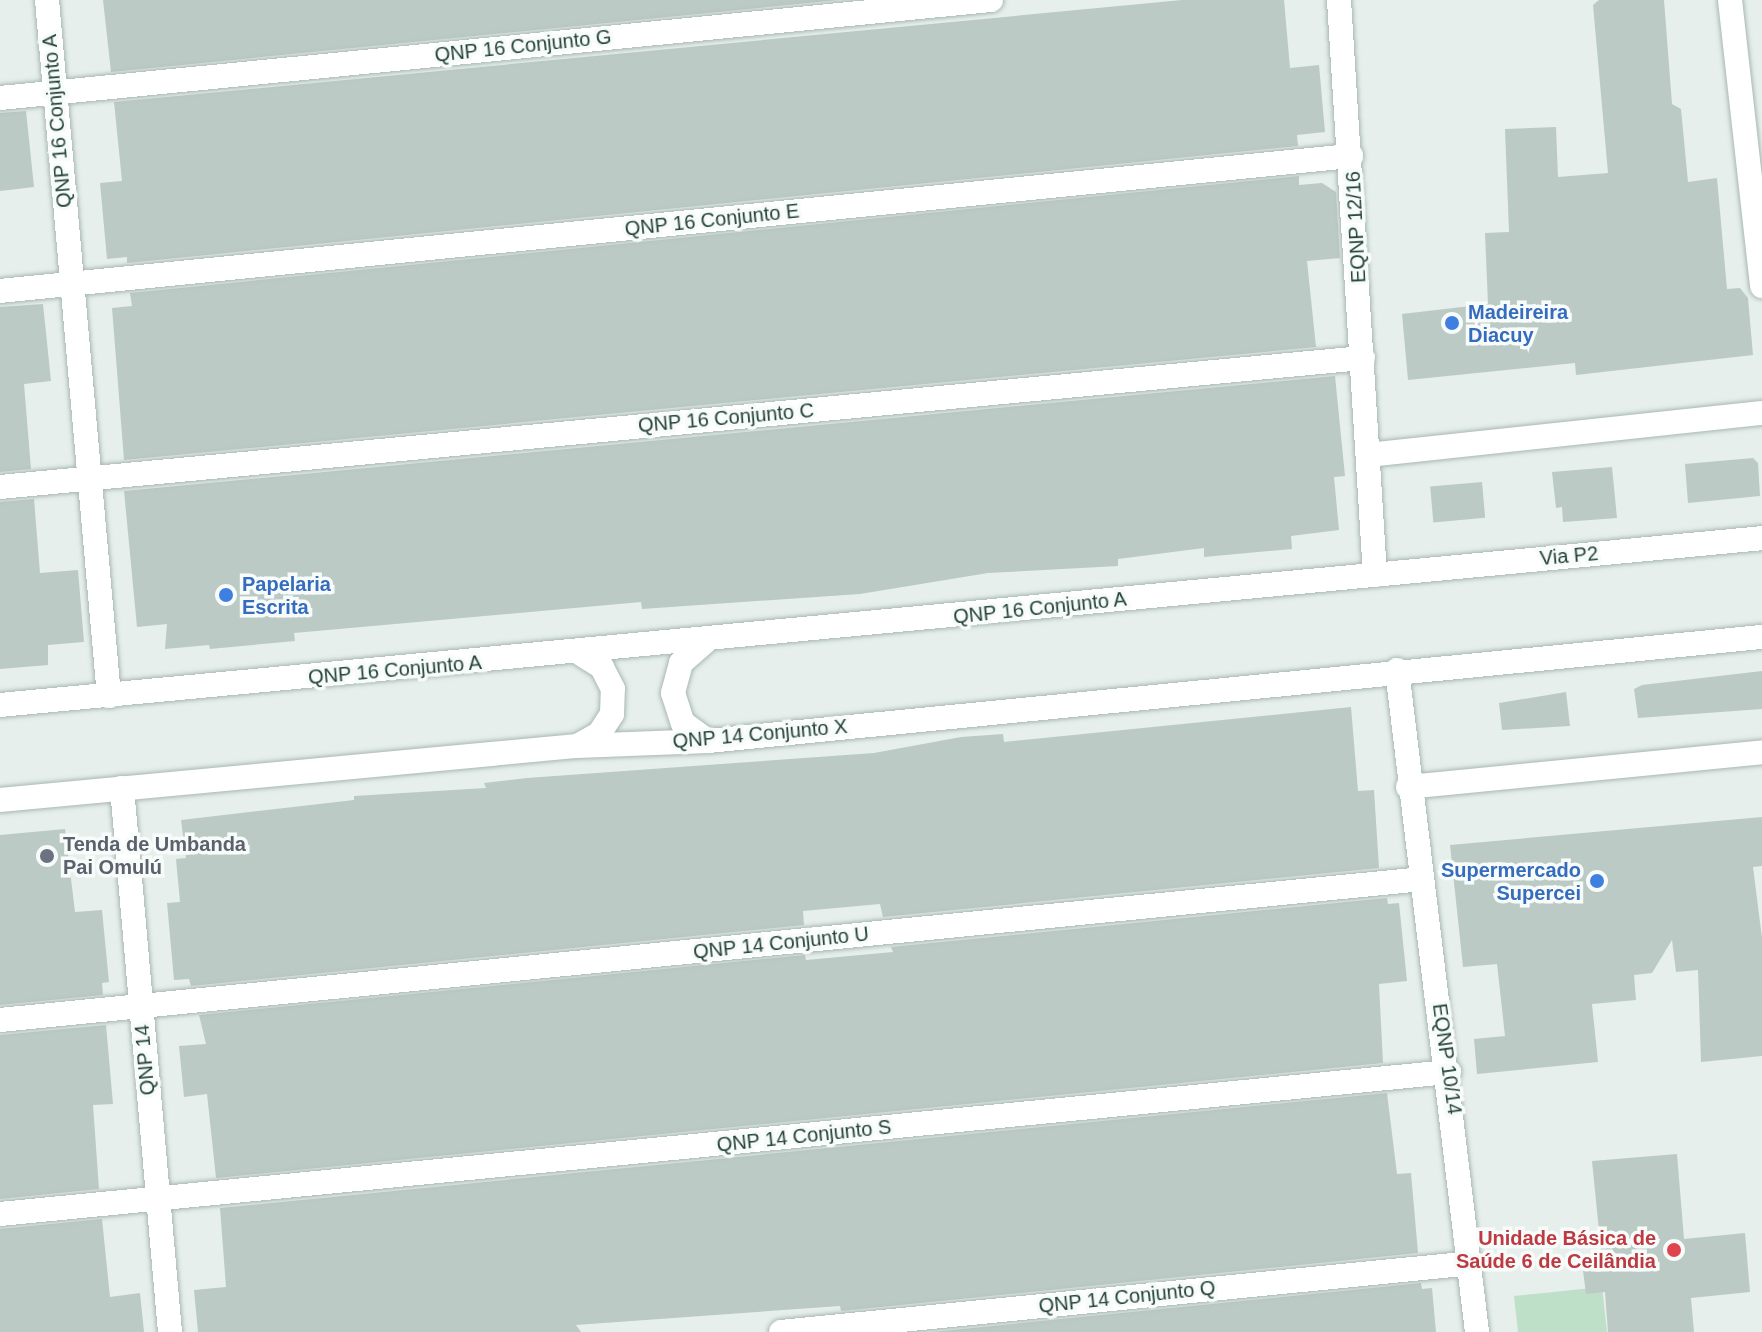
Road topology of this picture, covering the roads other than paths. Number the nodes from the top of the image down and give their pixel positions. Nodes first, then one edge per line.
1 (47, 0) edge
2 (991, 0) edge
3 (1339, 0) edge
4 (1730, 0) edge
5 (54, 93) junction
6 (0, 98) edge
7 (1752, 125) edge
8 (1351, 156) junction
9 (72, 284) junction
10 (1762, 286) edge
11 (0, 291) edge
12 (1363, 358) junction
13 (1762, 413) edge
14 (1368, 455) junction
15 (89, 479) junction
16 (0, 487) edge
17 (1762, 538) edge
18 (1375, 575) junction
19 (1762, 637) edge
20 (705, 642) junction
21 (581, 654) junction
22 (1397, 670) junction
23 (109, 696) junction
24 (0, 705) edge
25 (708, 741) junction
26 (577, 746) junction
27 (1762, 752) edge
28 (1408, 787) junction
29 (122, 788) junction
30 (0, 800) edge
31 (1422, 879) junction
32 (140, 1007) junction
33 (0, 1020) edge
34 (1449, 1072) junction
35 (158, 1199) junction
36 (0, 1214) edge
37 (1472, 1263) junction
38 (170, 1332) edge
39 (781, 1332) edge
40 (1477, 1332) edge

1 - 5 street, QNP 16 Conjunto A
2 - 5 street, QNP 16 Conjunto G
3 - 8 street, EQNP 12/16
4 - 7 street
5 - 6 street, QNP 16 Conjunto G
5 - 9 street, QNP 16 Conjunto A
7 - 10 street
8 - 9 street, QNP 16 Conjunto E
8 - 12 street, EQNP 12/16
9 - 11 street, QNP 16 Conjunto E
9 - 15 street, QNP 16 Conjunto A
12 - 14 street, EQNP 12/16
12 - 15 street, QNP 16 Conjunto C
13 - 14 street
14 - 18 street, EQNP 12/16
15 - 16 street, QNP 16 Conjunto C
15 - 23 street, QNP 16 Conjunto A
17 - 18 street, Via P2
18 - 20 street, QNP 16 Conjunto A
19 - 22 street
20 - 21 street, QNP 16 Conjunto A
20 - 25 street
21 - 23 street, QNP 16 Conjunto A
21 - 26 street
22 - 25 street, QNP 14 Conjunto X
22 - 28 street, EQNP 10/14
23 - 24 street
25 - 26 street, QNP 14 Conjunto X
26 - 29 street, QNP 14 Conjunto X
27 - 28 street
28 - 31 street, EQNP 10/14
29 - 30 street, QNP 14 Conjunto X
29 - 32 street, QNP 14
31 - 32 street, QNP 14 Conjunto U
31 - 34 street, EQNP 10/14
32 - 33 street, QNP 14 Conjunto U
32 - 35 street, QNP 14
34 - 35 street, QNP 14 Conjunto S
34 - 37 street, EQNP 10/14
35 - 36 street, QNP 14 Conjunto S
35 - 38 street, QNP 14
37 - 39 street, QNP 14 Conjunto Q
37 - 40 street, EQNP 10/14

